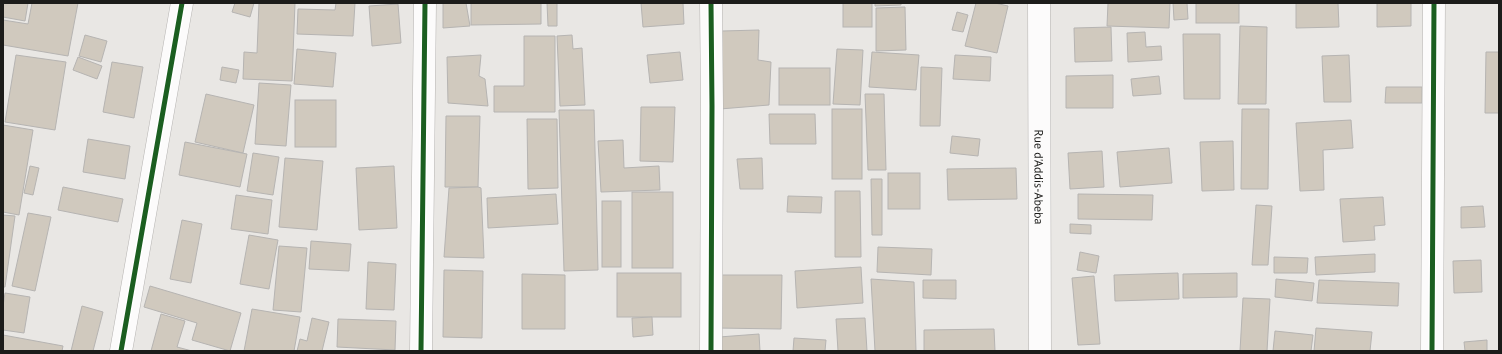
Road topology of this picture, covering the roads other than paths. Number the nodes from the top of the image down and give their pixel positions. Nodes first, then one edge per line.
1 (182, 3) edge
2 (424, 3) edge
3 (711, 3) edge
4 (1039, 3) edge
5 (1434, 3) edge
6 (121, 351) edge
7 (421, 351) edge
8 (711, 351) edge
9 (1040, 351) edge
10 (1432, 351) edge

1 - 6 street
2 - 7 street
3 - 8 street
4 - 9 street, Rue d'Addis-Abeba
5 - 10 street

